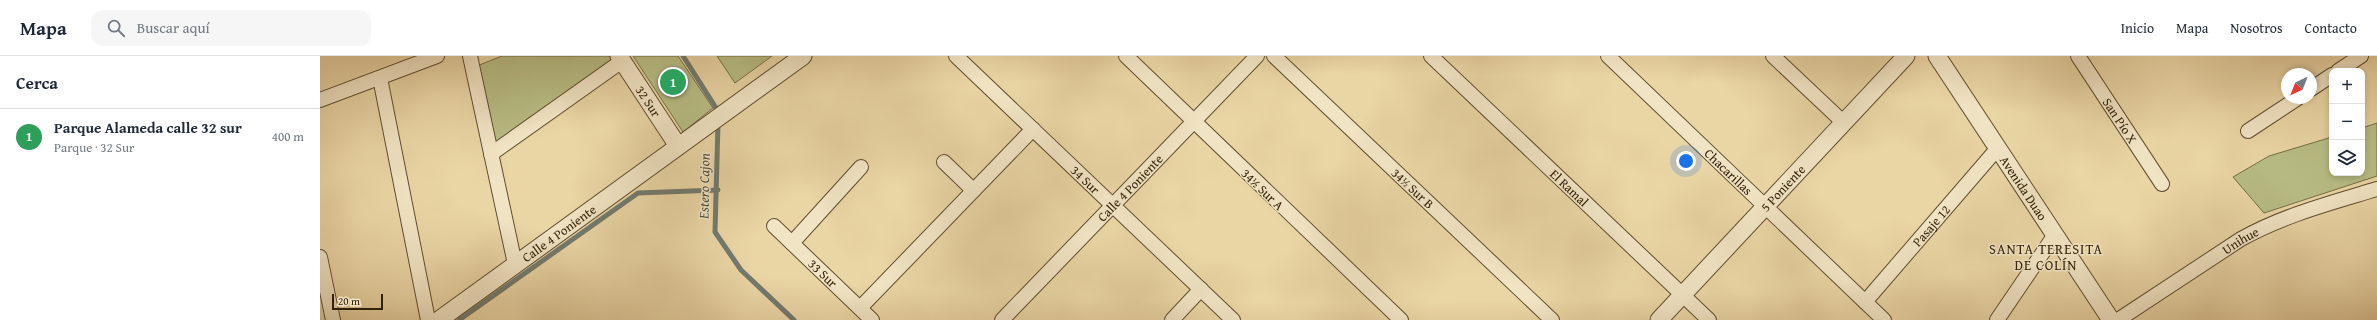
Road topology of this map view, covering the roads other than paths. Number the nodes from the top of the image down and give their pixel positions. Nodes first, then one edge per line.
1 (437, 56) edge
2 (470, 56) edge
3 (803, 56) edge
4 (956, 56) edge
5 (1126, 56) edge
6 (1257, 56) edge
7 (1274, 56) edge
8 (1431, 56) edge
9 (1608, 56) edge
10 (1773, 56) edge
11 (1906, 56) edge
12 (1937, 56) edge
13 (2078, 56) edge
14 (2361, 56) edge
15 (620, 58) edge
16 (2343, 68) edge
17 (2329, 77) edge
18 (380, 78) junction
19 (2317, 85) edge
20 (320, 100) edge
21 (2289, 104) edge
22 (1193, 122) junction
23 (1843, 122) junction
24 (1033, 129) junction
25 (2248, 131) dead end
26 (678, 146) junction
27 (1997, 149) junction
28 (491, 154) junction
29 (944, 162) dead end
30 (861, 168) dead end
31 (2162, 184) dead end
32 (2377, 189) edge
33 (973, 190) junction
34 (1112, 205) junction
35 (1765, 206) junction
36 (774, 226) dead end
37 (2054, 236) junction
38 (792, 243) junction
39 (320, 257) edge
40 (516, 264) junction
41 (1201, 290) junction
42 (1682, 295) junction
43 (1865, 302) junction
44 (860, 308) junction
45 (333, 320) edge
46 (428, 320) edge
47 (439, 320) edge
48 (872, 320) edge
49 (1002, 320) edge
50 (1172, 320) edge
51 (1233, 320) edge
52 (1401, 320) edge
53 (1552, 320) edge
54 (1659, 320) edge
55 (1709, 320) edge
56 (1884, 320) edge
57 (1997, 320) edge
58 (2111, 320) edge
59 (2118, 320) edge

1 - 18 street
2 - 28 street
3 - 26 street, Calle 4 Poniente
4 - 24 street, 34 Sur
5 - 22 street, 34½ Sur A
6 - 22 street, Calle 4 Poniente
7 - 53 street, 34½ Sur B
8 - 42 street, El Ramal
9 - 35 street, Chacarillas
10 - 23 street
11 - 23 street, 5 Poniente
12 - 27 street, Avenida Duao
13 - 31 street, San Pío X
14 - 16 street
15 - 26 street, 32 Sur
15 - 28 street
17 - 19 street
18 - 20 street
18 - 46 street
21 - 25 street
22 - 34 street, Calle 4 Poniente
22 - 52 street, 34½ Sur A
23 - 35 street, 5 Poniente
24 - 33 street
24 - 34 street, 34 Sur
26 - 40 street, Calle 4 Poniente
27 - 37 street, Avenida Duao
27 - 43 street, Pasaje 12
28 - 40 street
29 - 33 street
30 - 38 street
32 - 59 street, Unihue
33 - 44 street
34 - 41 street, 34 Sur
34 - 49 street, Calle 4 Poniente
35 - 42 street, 5 Poniente
35 - 43 street, Chacarillas
36 - 38 street, 33 Sur
37 - 57 street
37 - 58 street, Avenida Duao
38 - 44 street, 33 Sur
39 - 45 street
40 - 47 street, Calle 4 Poniente
41 - 50 street
41 - 51 street, 34 Sur
42 - 54 street, 5 Poniente
42 - 55 street, El Ramal
43 - 56 street, Chacarillas
44 - 48 street, 33 Sur

